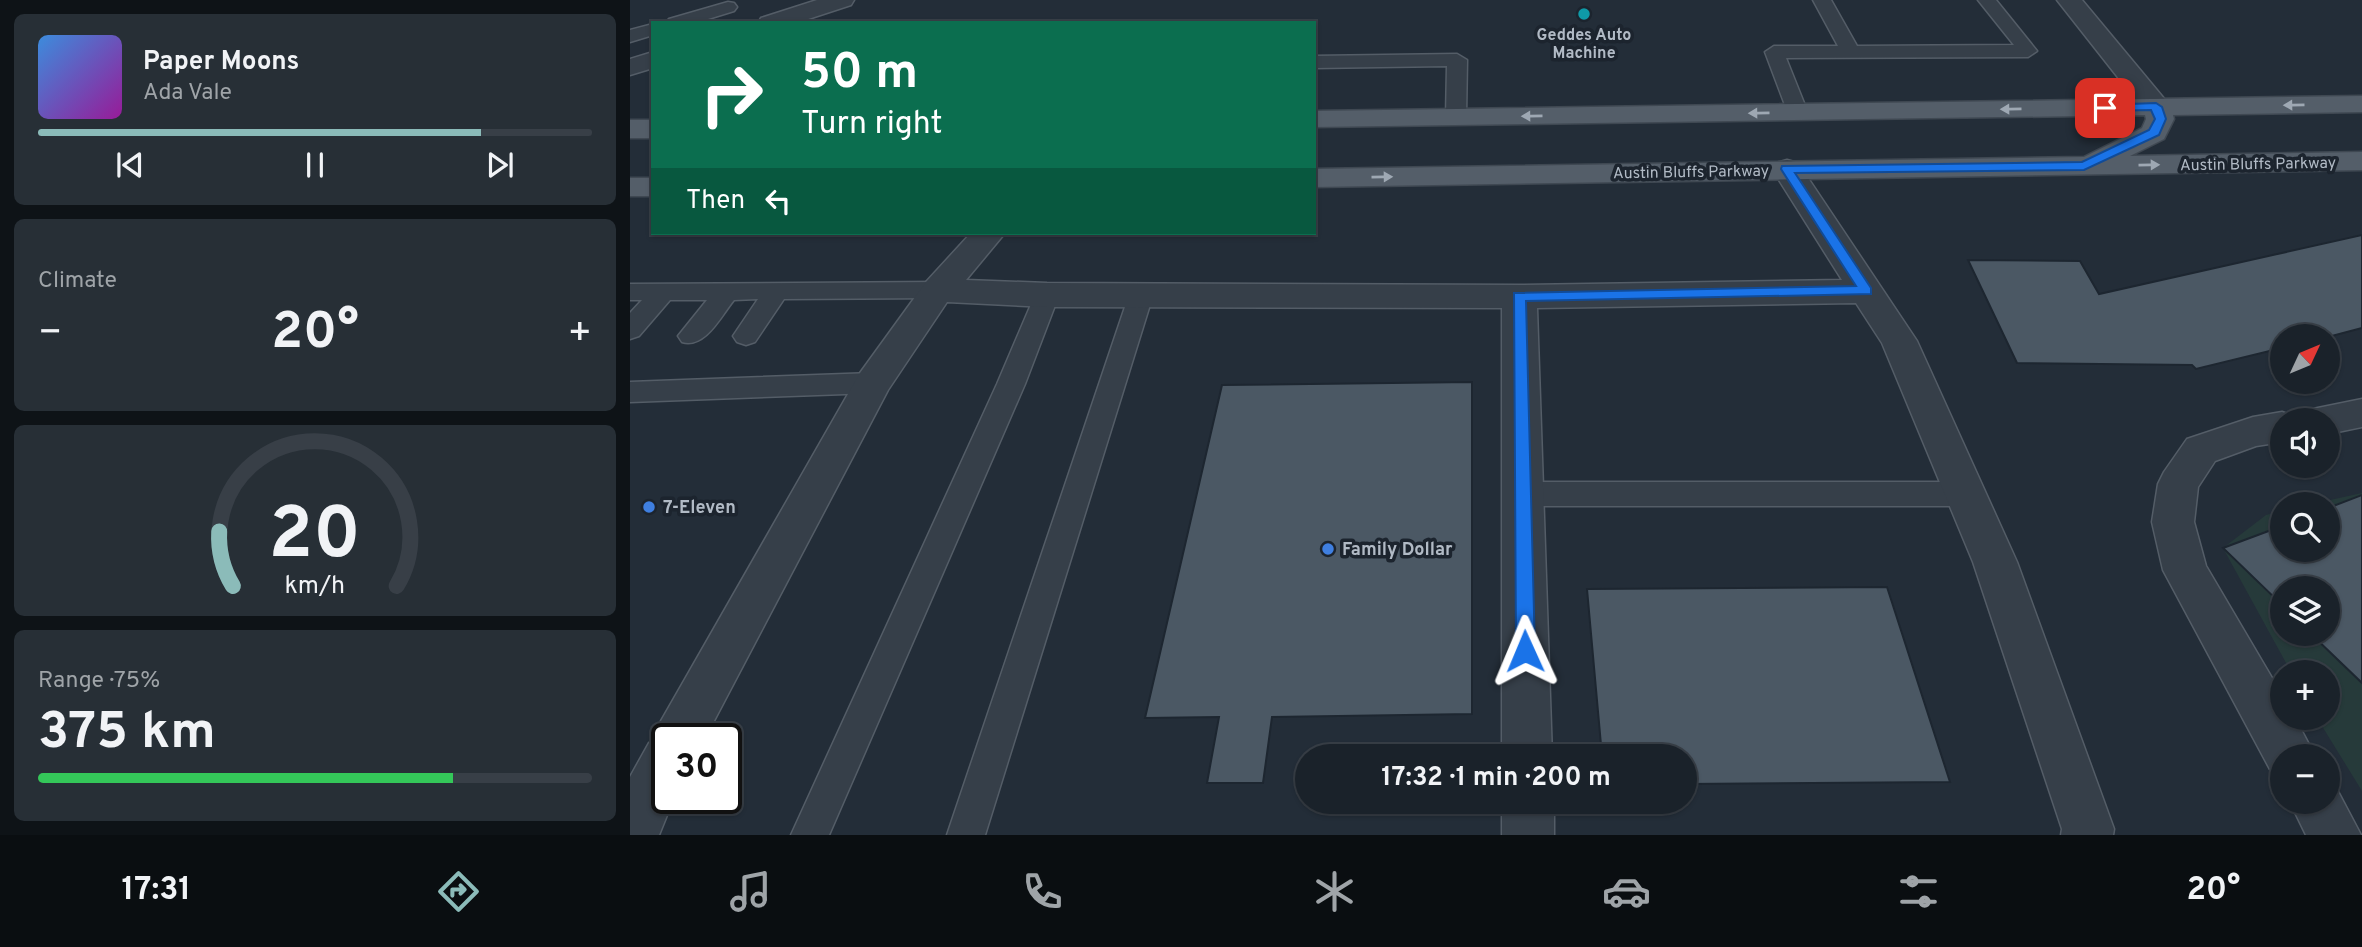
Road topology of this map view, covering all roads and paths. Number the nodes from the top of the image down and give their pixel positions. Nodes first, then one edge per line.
1 (842, 0) edge
2 (1822, 0) edge
3 (1987, 0) edge
4 (2069, 0) edge
5 (729, 10) edge
6 (683, 21) edge
7 (776, 21) edge
8 (651, 30) edge
9 (630, 36) edge
10 (1851, 52) junction
11 (651, 61) edge
12 (1316, 62) edge
13 (630, 67) edge
14 (2362, 104) edge
15 (2156, 107) junction
16 (1798, 113) junction
17 (1449, 117) junction
18 (1316, 119) edge
19 (630, 129) edge
20 (651, 129) edge
21 (1316, 137) edge
22 (2362, 161) edge
23 (2084, 166) junction
24 (1787, 169) junction
25 (1316, 178) edge
26 (630, 187) edge
27 (651, 187) edge
28 (987, 235) edge
29 (938, 290) junction
30 (1866, 291) junction
31 (630, 292) edge
32 (663, 292) junction
33 (727, 292) junction
34 (775, 293) junction
35 (1047, 295) junction
36 (1141, 295) junction
37 (1519, 296) junction
38 (630, 330) edge
39 (691, 336) dead end
40 (746, 336) dead end
41 (873, 383) junction
42 (645, 387) edge
43 (2362, 413) edge
44 (2340, 417) edge
45 (2270, 429) edge
46 (1523, 494) junction
47 (1966, 494) junction
48 (687, 723) edge
49 (1527, 744) edge
50 (2283, 744) edge
51 (1528, 814) edge
52 (2323, 814) edge
53 (810, 835) edge
54 (966, 835) edge
55 (1528, 835) edge
56 (2087, 835) edge
57 (2335, 835) edge

1 - 7 street
2 - 10 lane
3 - 10 lane
4 - 15 street
5 - 6 lane
8 - 9 lane
10 - 16 lane
11 - 13 street
12 - 17 lane
14 -> 15 main road
15 -> 16 main road
15 - 23 main road
16 -> 17 main road
17 - 18 main road
17 - 21 main road
19 - 20 main road
23 -> 22 main road, Austin Bluffs Parkway
23 - 24 main road, Austin Bluffs Parkway
25 -> 24 main road, Austin Bluffs Parkway
24 - 30 street
26 - 27 main road
28 - 29 street
29 - 34 lane
29 - 35 street
29 - 41 street
30 - 37 street
30 - 47 street
31 - 32 lane
32 - 33 lane
32 - 38 lane
33 - 34 lane
33 - 39 lane
34 - 40 lane
35 - 36 street
35 - 53 lane
36 - 37 street
36 - 54 lane
37 - 46 street
41 - 42 lane
41 - 48 street
43 - 44 street
45 - 50 street
46 - 47 lane
46 - 49 street
47 - 56 street
51 - 55 street
52 - 57 street

